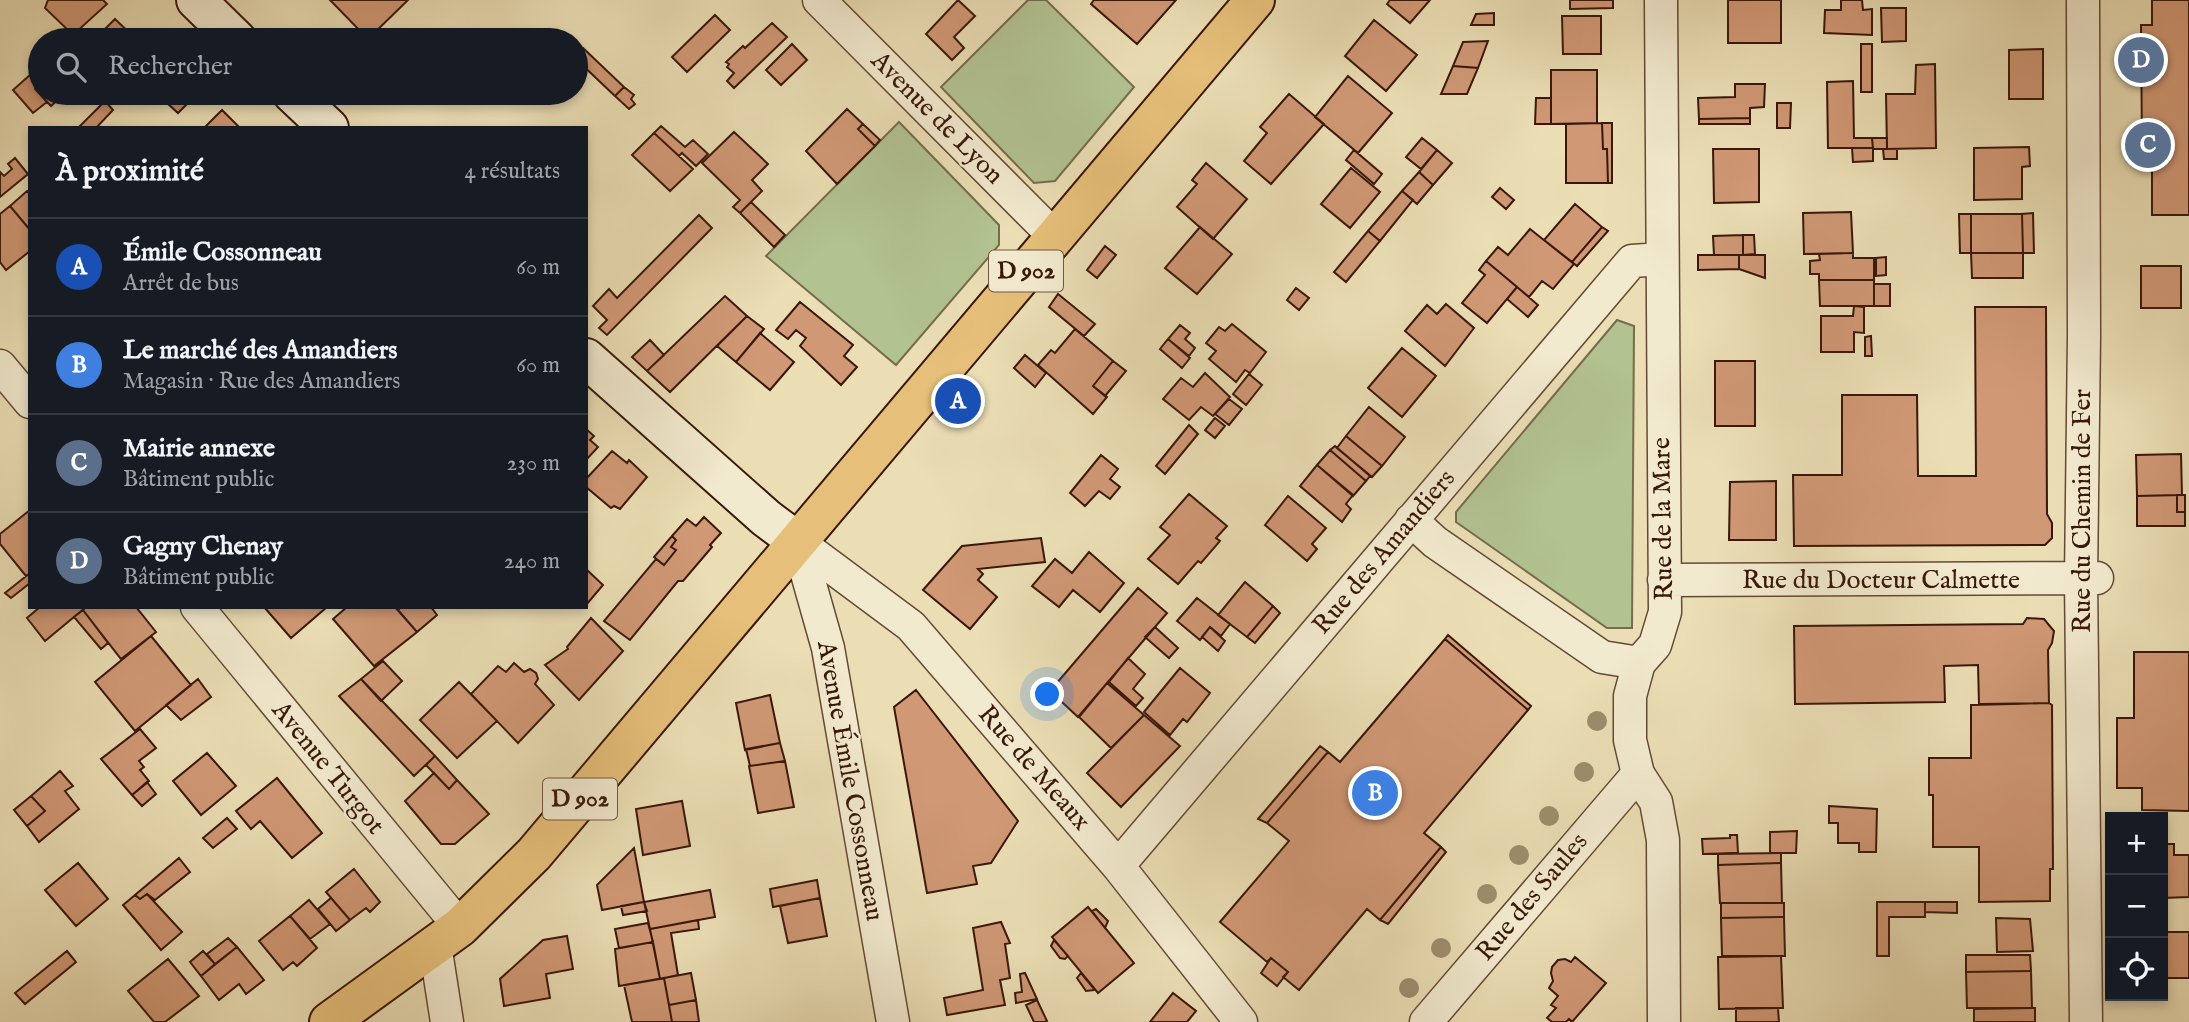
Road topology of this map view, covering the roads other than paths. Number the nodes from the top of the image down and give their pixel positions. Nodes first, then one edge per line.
1 (196, 0) edge
2 (819, 0) edge
3 (1255, 0) edge
4 (1661, 0) edge
5 (2083, 0) edge
6 (225, 28) edge
7 (305, 105) edge
8 (327, 126) edge
9 (1055, 237) junction
10 (1662, 259) junction
11 (588, 360) edge
12 (0, 366) edge
13 (28, 400) edge
14 (1412, 520) junction
15 (798, 542) junction
16 (2089, 579) junction
17 (1664, 580) junction
18 (199, 609) edge
19 (1639, 663) junction
20 (1638, 774) junction
21 (1118, 866) junction
22 (448, 936) junction
23 (329, 1022) edge
24 (447, 1022) edge
25 (893, 1022) edge
26 (1241, 1022) edge
27 (1426, 1022) edge
28 (1664, 1022) edge
29 (2086, 1022) edge

1 - 6 main road
2 - 9 street, Avenue de Lyon
3 - 9 main road, D 902
4 - 10 street, Rue de la Mare
5 - 16 street, Rue du Chemin de Fer
7 - 8 main road
9 - 15 main road, D 902
10 - 14 street, Rue des Amandiers
10 - 17 street, Rue de la Mare
11 - 15 main road
12 - 13 street
14 - 19 street
14 - 21 street, Rue des Amandiers
15 - 21 street, Rue de Meaux
15 - 22 main road, D 902
15 - 25 street, Avenue Émile Cossonneau
16 - 17 street, Rue du Docteur Calmette
16 - 29 street, Rue du Chemin de Fer
17 - 19 street, Rue de la Mare
18 - 22 street, Avenue Turgot
19 - 20 street, Rue de la Mare
20 - 27 street, Rue des Saules
20 - 28 street, Rue de la Mare
21 - 26 street, Rue de Meaux
22 - 23 main road, D 902
22 - 24 street

